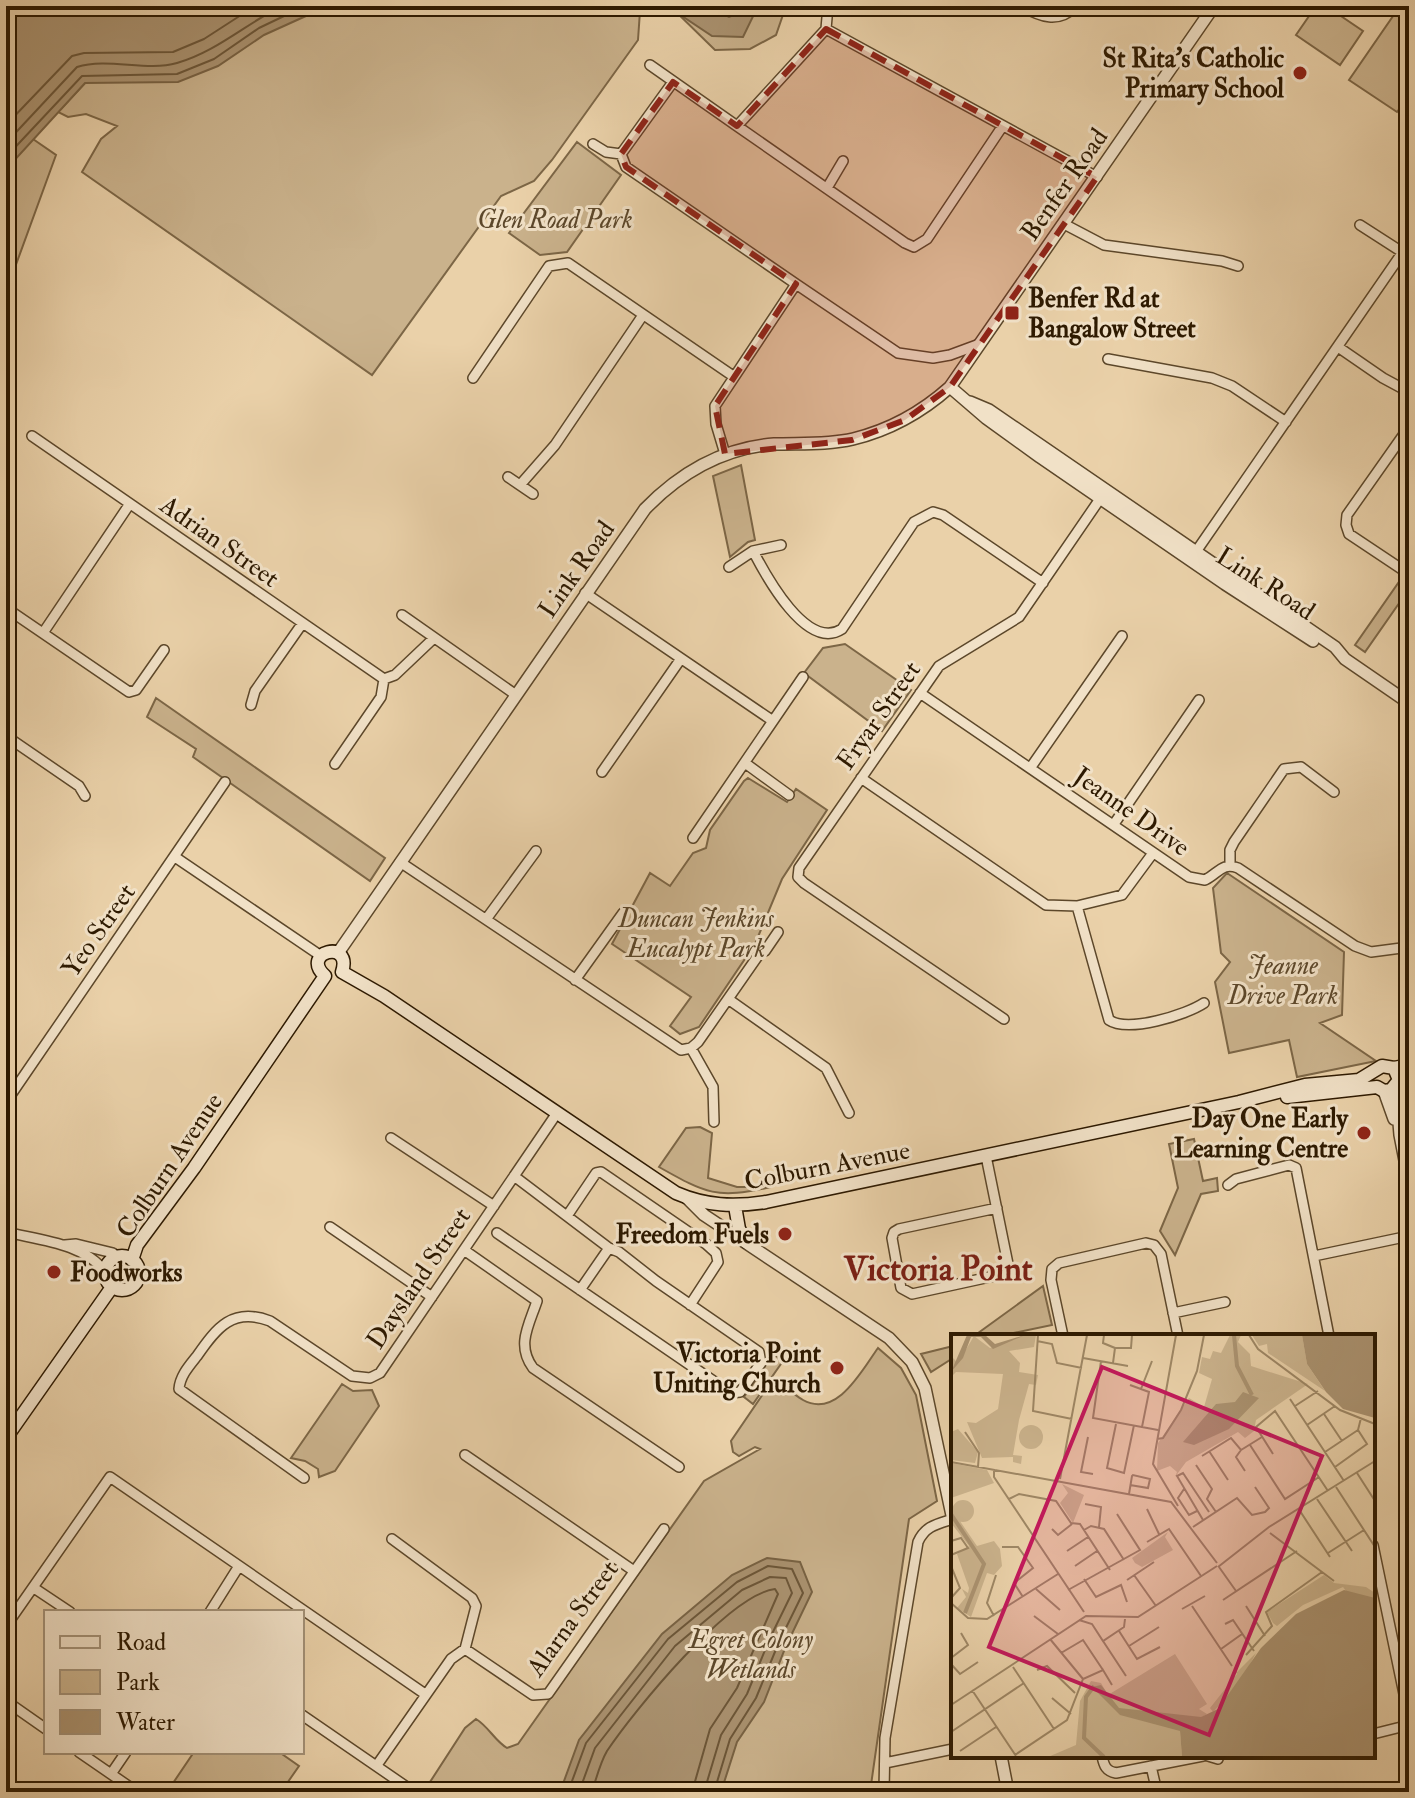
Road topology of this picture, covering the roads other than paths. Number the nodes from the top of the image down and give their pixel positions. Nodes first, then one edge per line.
1 (828, 6) edge
2 (1021, 6) edge
3 (1076, 6) edge
4 (1214, 6) edge
5 (826, 29) junction
6 (650, 65) dead end
7 (673, 82) junction
8 (737, 126) junction
9 (1002, 127) junction
10 (593, 144) dead end
11 (621, 154) junction
12 (843, 161) dead end
13 (1097, 177) junction
14 (827, 188) junction
15 (1064, 224) junction
16 (1360, 225) dead end
17 (1409, 243) edge
18 (1402, 252) junction
19 (1238, 266) dead end
20 (796, 284) junction
21 (643, 315) junction
22 (977, 345) junction
23 (1338, 347) junction
24 (1108, 359) dead end
25 (733, 376) junction
26 (473, 378) dead end
27 (950, 387) junction
28 (1409, 392) edge
29 (1286, 422) junction
30 (1409, 427) edge
31 (32, 436) dead end
32 (725, 454) junction
33 (508, 477) dead end
34 (520, 485) junction
35 (533, 494) dead end
36 (1103, 494) junction
37 (129, 505) junction
38 (781, 545) dead end
39 (753, 551) junction
40 (1194, 555) junction
41 (729, 567) dead end
42 (1409, 574) edge
43 (1043, 583) junction
44 (585, 593) junction
45 (6, 608) edge
46 (402, 615) dead end
47 (302, 624) junction
48 (43, 633) junction
49 (1122, 636) dead end
50 (434, 638) junction
51 (164, 650) dead end
52 (680, 660) junction
53 (803, 677) dead end
54 (384, 679) junction
55 (920, 693) junction
56 (516, 695) junction
57 (1199, 700) dead end
58 (1409, 703) edge
59 (251, 705) dead end
60 (773, 721) junction
61 (6, 736) edge
62 (745, 763) junction
63 (335, 764) dead end
64 (1031, 767) junction
65 (602, 772) dead end
66 (861, 778) junction
67 (225, 782) dead end
68 (1334, 792) dead end
69 (789, 795) dead end
70 (85, 796) dead end
71 (1114, 824) junction
72 (693, 838) dead end
73 (536, 851) dead end
74 (1153, 853) junction
75 (175, 857) junction
76 (400, 862) junction
77 (1230, 865) junction
78 (1077, 906) junction
79 (623, 913) dead end
80 (487, 918) junction
81 (778, 932) dead end
82 (1409, 947) edge
83 (338, 953) junction
84 (321, 956) junction
85 (342, 972) junction
86 (325, 976) junction
87 (575, 980) junction
88 (728, 999) junction
89 (1204, 1003) dead end
90 (1004, 1019) dead end
91 (691, 1048) junction
92 (1409, 1065) edge
93 (1375, 1072) junction
94 (1393, 1082) edge
95 (6, 1102) edge
96 (1239, 1102) junction
97 (557, 1113) junction
98 (849, 1113) dead end
99 (714, 1122) dead end
100 (391, 1138) dead end
101 (986, 1156) junction
102 (514, 1176) junction
103 (1409, 1181) edge
104 (1228, 1185) dead end
105 (686, 1197) junction
106 (494, 1206) junction
107 (735, 1206) junction
108 (997, 1208) junction
109 (567, 1216) junction
110 (330, 1227) dead end
111 (6, 1232) edge
112 (497, 1233) dead end
113 (1409, 1236) edge
114 (747, 1242) junction
115 (62, 1245) junction
116 (609, 1248) junction
117 (464, 1250) junction
118 (1314, 1256) junction
119 (115, 1258) junction
120 (132, 1260) junction
121 (105, 1272) junction
122 (112, 1287) junction
123 (580, 1290) junction
124 (432, 1297) junction
125 (1225, 1302) dead end
126 (690, 1305) junction
127 (1173, 1313) junction
128 (1063, 1334) edge
129 (1178, 1334) edge
130 (1329, 1334) edge
131 (6, 1438) edge
132 (465, 1455) dead end
133 (679, 1467) dead end
134 (304, 1478) dead end
135 (951, 1510) edge
136 (951, 1520) edge
137 (664, 1529) dead end
138 (392, 1539) dead end
139 (1375, 1555) edge
140 (239, 1566) junction
141 (634, 1571) junction
142 (34, 1588) junction
143 (67, 1610) edge
144 (211, 1610) edge
145 (303, 1610) edge
146 (304, 1611) edge
147 (6, 1626) edge
148 (465, 1649) junction
149 (425, 1694) junction
150 (6, 1701) edge
151 (304, 1716) edge
152 (1409, 1718) edge
153 (1409, 1725) edge
154 (44, 1728) edge
155 (1375, 1734) edge
156 (951, 1749) edge
157 (82, 1754) edge
158 (125, 1754) edge
159 (1001, 1758) edge
160 (1102, 1758) edge
161 (1203, 1758) edge
162 (885, 1763) junction
163 (377, 1765) junction
164 (1151, 1766) junction
165 (111, 1774) junction
166 (137, 1792) edge
167 (414, 1792) edge
168 (884, 1792) edge
169 (1008, 1792) edge
170 (1157, 1792) edge

1 - 5 street
2 - 3 street
4 - 13 street, Benfer Road
5 - 8 street
5 - 9 street
6 - 7 street
7 - 8 street
7 - 11 street
8 - 14 street
9 - 13 street
9 - 14 street
10 - 11 street
11 - 20 street
12 - 14 street
13 - 15 street, Benfer Road
15 - 19 street
15 - 22 street, Benfer Road
16 - 18 street
17 - 18 street
18 - 23 street
20 - 22 street
20 - 25 street
21 - 25 street
21 - 26 street
21 - 34 street
22 - 27 street, Benfer Road
23 - 28 street
23 - 29 street
24 - 29 street
25 - 32 street
27 - 32 street, Link Road
27 - 36 street, Link Road
29 - 40 street
30 - 42 street
31 - 37 street, Adrian Street
32 - 44 street, Link Road
33 - 34 street
34 - 35 street
36 - 40 street, Link Road
36 - 43 street, Fryar Street
37 - 47 street, Adrian Street
37 - 48 street
38 - 39 street
39 - 41 street
39 - 43 street
40 - 58 street, Link Road
43 - 55 street, Fryar Street
44 - 52 street
44 - 56 street, Link Road
45 - 48 street
46 - 50 street
47 - 54 street, Adrian Street
47 - 59 street
48 - 51 street
49 - 64 street
50 - 54 street
50 - 56 street
52 - 60 street
52 - 65 street
53 - 60 street
54 - 63 street
55 - 64 street, Jeanne Drive
55 - 66 street, Fryar Street
56 - 76 street, Link Road
57 - 71 street
60 - 62 street
61 - 70 street
62 - 69 street
62 - 72 street
64 - 71 street, Jeanne Drive
66 - 78 street
66 - 90 street, Fryar Street
67 - 75 street, Yeo Street
68 - 77 street
71 - 74 street, Jeanne Drive
73 - 80 street
74 - 77 street, Jeanne Drive
74 - 78 street
75 - 84 street
75 - 95 street, Yeo Street
76 - 80 street
76 - 83 street, Link Road
77 - 82 street
78 - 89 street
79 - 87 street
80 - 87 street
81 - 88 street
83 - 84 main road
83 - 85 main road
84 - 86 main road
85 - 86 main road
85 - 97 main road, Colburn Avenue
86 - 120 main road, Colburn Avenue
87 - 91 street
88 - 91 street
88 - 98 street
91 - 99 street
92 - 94 main road, Colburn Avenue
93 - 94 main road
93 - 94 main road, Colburn Avenue
93 - 96 main road, Colburn Avenue
94 - 96 main road, Colburn Avenue
94 - 103 street
96 - 101 main road, Colburn Avenue
97 - 102 street, Daysland Street
97 - 105 main road, Colburn Avenue
100 - 106 street
101 - 107 main road, Colburn Avenue
101 - 108 street
102 - 106 street, Daysland Street
102 - 109 street
104 - 118 street
105 - 107 main road, Colburn Avenue
105 - 114 street
106 - 117 street, Daysland Street
107 - 114 main road
108 - 108 street
109 - 116 street
109 - 126 street
110 - 124 street
111 - 115 street
112 - 123 street
113 - 118 street
114 - 135 street
115 - 119 street
115 - 121 street
116 - 123 street
116 - 126 street
117 - 124 street, Daysland Street
117 - 133 street
118 - 130 street
119 - 120 main road
119 - 121 main road
120 - 122 main road
121 - 122 main road
122 - 131 main road
123 - 126 street
124 - 134 street, Daysland Street
125 - 127 street
127 - 128 street
127 - 129 street
132 - 141 street
136 - 162 street
137 - 141 street, Alarna Street
138 - 148 street
139 - 152 street
140 - 142 street
140 - 144 street
140 - 145 street
141 - 148 street, Alarna Street
142 - 143 street
142 - 147 street
146 - 149 street
148 - 149 street
149 - 163 street
150 - 154 street
151 - 163 street
153 - 155 street
156 - 162 street
157 - 165 street
158 - 165 street
159 - 169 street
160 - 164 street
161 - 164 street
162 - 168 street
163 - 167 street
164 - 170 street
165 - 166 street

